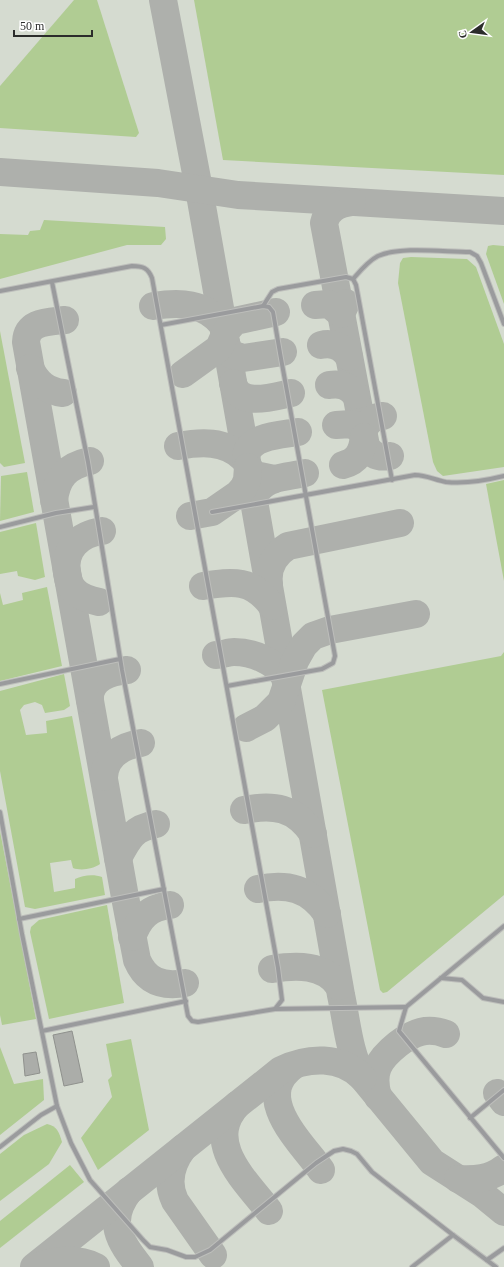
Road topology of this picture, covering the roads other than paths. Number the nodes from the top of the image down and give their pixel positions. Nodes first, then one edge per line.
1 (353, 279) junction
2 (52, 282) junction
3 (0, 291) edge
4 (263, 306) junction
5 (161, 324) junction
6 (504, 324) edge
7 (504, 476) edge
8 (392, 480) junction
9 (306, 495) junction
10 (94, 507) junction
11 (212, 512) dead end
12 (0, 527) edge
13 (120, 659) junction
14 (0, 684) edge
15 (227, 686) junction
16 (0, 812) edge
17 (164, 889) junction
18 (19, 919) junction
19 (504, 926) edge
20 (441, 978) junction
21 (186, 1001) junction
22 (504, 1002) edge
23 (406, 1007) junction
24 (275, 1009) junction
25 (42, 1031) junction
26 (504, 1090) edge
27 (57, 1106) junction
28 (470, 1118) junction
29 (0, 1147) edge
30 (504, 1158) edge
31 (453, 1235) junction
32 (504, 1248) edge
33 (487, 1260) junction
34 (412, 1267) edge
35 (496, 1267) edge

1 - 4 lane
1 - 6 lane
1 - 8 lane
2 - 3 lane
2 - 5 lane
2 - 10 lane
4 - 5 lane
4 - 9 lane
5 - 15 lane
7 - 8 lane
8 - 9 lane
9 - 11 lane
9 - 15 lane
10 - 12 lane
10 - 13 lane
13 - 14 lane
13 - 17 lane
15 - 24 lane
16 - 18 lane
17 - 18 lane
17 - 21 lane
18 - 25 lane
19 - 20 lane
20 - 22 lane
20 - 23 lane
21 - 24 lane
21 - 25 lane
23 - 24 lane
23 - 28 lane
25 - 27 lane
26 - 28 lane
27 - 29 lane
27 - 31 lane
28 - 30 lane
31 - 33 lane
31 - 34 lane
32 - 33 lane
33 - 35 lane

